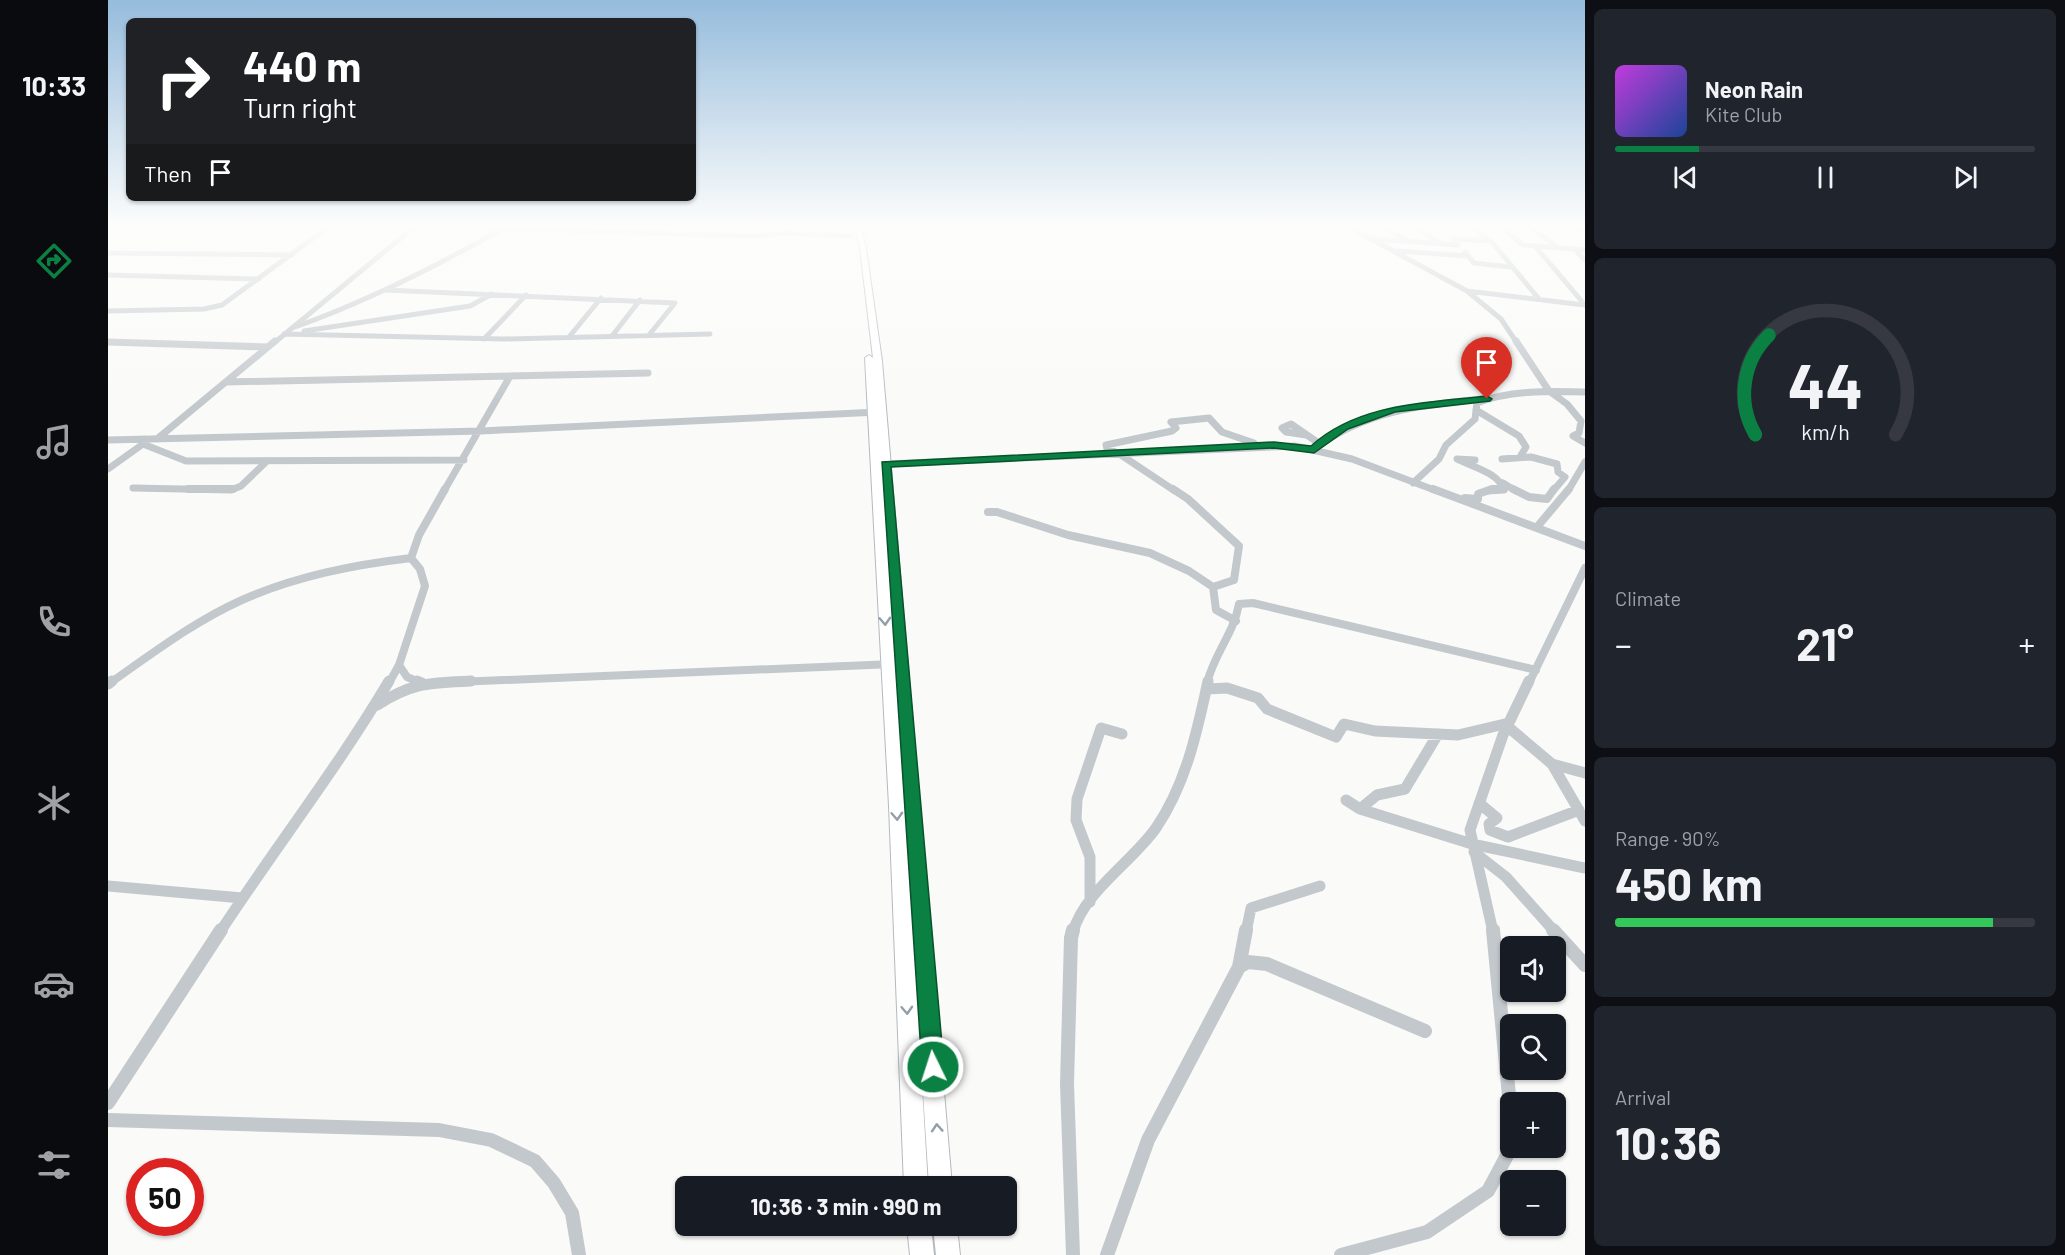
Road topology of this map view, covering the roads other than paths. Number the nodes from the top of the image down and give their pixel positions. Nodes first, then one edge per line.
1 (248, 287) edge
2 (343, 287) edge
3 (393, 287) edge
4 (860, 287) edge
5 (1459, 287) edge
6 (1528, 287) edge
7 (1569, 287) edge
8 (385, 290) junction
9 (1467, 291) junction
10 (492, 294) junction
11 (526, 295) junction
12 (601, 298) junction
13 (1539, 299) junction
14 (640, 300) junction
15 (1585, 305) edge
16 (108, 311) edge
17 (288, 332) junction
18 (710, 334) dead end
19 (649, 335) junction
20 (612, 336) junction
21 (569, 337) junction
22 (484, 339) junction
23 (108, 342) edge
24 (268, 347) junction
25 (648, 373) dead end
26 (509, 378) junction
27 (226, 382) junction
28 (1549, 391) junction
29 (1585, 392) edge
30 (1487, 399) junction
31 (1476, 410) junction
32 (877, 412) junction
33 (481, 431) junction
34 (1306, 435) dead end
35 (1131, 438) junction
36 (157, 439) junction
37 (108, 440) edge
38 (144, 441) junction
39 (1585, 443) edge
40 (1262, 445) junction
41 (1317, 447) junction
42 (1118, 453) junction
43 (1520, 456) junction
44 (1502, 459) dead end
45 (464, 460) junction
46 (1475, 460) dead end
47 (266, 462) junction
48 (1585, 462) edge
49 (886, 464) junction
50 (108, 469) edge
51 (1413, 483) junction
52 (1503, 483) junction
53 (133, 488) dead end
54 (1445, 496) junction
55 (988, 512) dead end
56 (1537, 527) junction
57 (1585, 546) edge
58 (411, 558) junction
59 (1585, 568) edge
60 (1213, 587) junction
61 (1236, 621) junction
62 (895, 664) junction
63 (399, 665) junction
64 (1536, 670) junction
65 (422, 683) junction
66 (108, 684) edge
67 (1207, 688) junction
68 (375, 706) junction
69 (1508, 724) junction
70 (1122, 734) dead end
71 (1438, 735) junction
72 (1552, 764) junction
73 (1585, 773) edge
74 (1346, 800) dead end
75 (1479, 803) junction
76 (1360, 810) junction
77 (1579, 810) junction
78 (1585, 821) edge
79 (1473, 848) junction
80 (1585, 868) edge
81 (108, 886) edge
82 (1320, 886) dead end
83 (242, 898) junction
84 (1090, 902) junction
85 (1585, 965) edge
86 (1239, 967) junction
87 (1425, 1031) dead end
88 (1509, 1092) edge
89 (108, 1103) edge
90 (108, 1120) edge
91 (1506, 1158) edge
92 (916, 1176) edge
93 (940, 1176) edge
94 (920, 1236) edge
95 (946, 1236) edge
96 (579, 1255) edge
97 (922, 1255) edge
98 (948, 1255) edge
99 (1072, 1255) edge
100 (1107, 1255) edge
101 (1341, 1255) edge

1 - 16 street
2 - 17 street
3 - 8 street
4 - 32 main road
5 - 9 street
6 - 13 street
7 - 15 street
8 - 10 street
8 - 17 street
9 - 13 street
9 - 28 street
10 - 11 street
10 - 17 street
11 - 12 street
11 - 22 street
12 - 14 street
12 - 21 street
13 - 15 street
14 - 19 street
14 - 20 street
17 - 22 street
17 - 24 street
18 - 19 street
19 - 20 street
20 - 21 street
21 - 22 street
23 - 24 street
24 - 27 street
25 - 26 street
26 - 27 street
26 - 33 street
27 - 36 street
28 - 29 street
28 - 30 street
28 - 39 street
30 - 31 street
30 - 41 street
31 - 43 street
31 - 51 street
32 - 33 street
32 - 49 main road
32 -> 62 main road
33 - 36 street
33 - 45 street
34 - 41 street
35 - 40 street
35 - 42 street
35 - 42 street
36 - 38 street
37 - 38 street
38 - 47 street
38 - 50 street
40 - 41 street
40 - 42 street
41 - 51 street
42 - 49 street
42 - 60 street
43 - 44 street
43 - 52 street
45 - 47 street
45 - 58 street
46 - 52 street
47 - 53 street
48 - 56 street
49 - 62 main road
51 - 54 street
52 - 54 street
54 - 56 street
55 - 60 street
56 - 57 street
58 - 63 street
58 - 66 street
59 - 64 street
60 - 61 street
61 - 64 street
61 - 67 street
62 - 65 street
62 -> 92 main road
93 -> 62 main road
63 - 65 street
63 - 68 street
64 - 69 street
65 - 68 street
67 - 71 street
67 - 84 street
68 - 83 street
69 - 71 street
69 - 72 street
69 - 75 street
70 - 84 street
71 - 76 street
72 - 73 street
72 - 77 street
74 - 76 street
75 - 77 street
75 - 79 street
76 - 79 street
77 - 78 street
79 - 80 street
79 - 85 street
79 - 88 street
81 - 83 street
82 - 86 street
83 - 89 street
84 - 99 street
86 - 87 street
86 - 100 street
90 - 96 street
91 - 101 street
94 - 97 main road
95 - 98 main road

